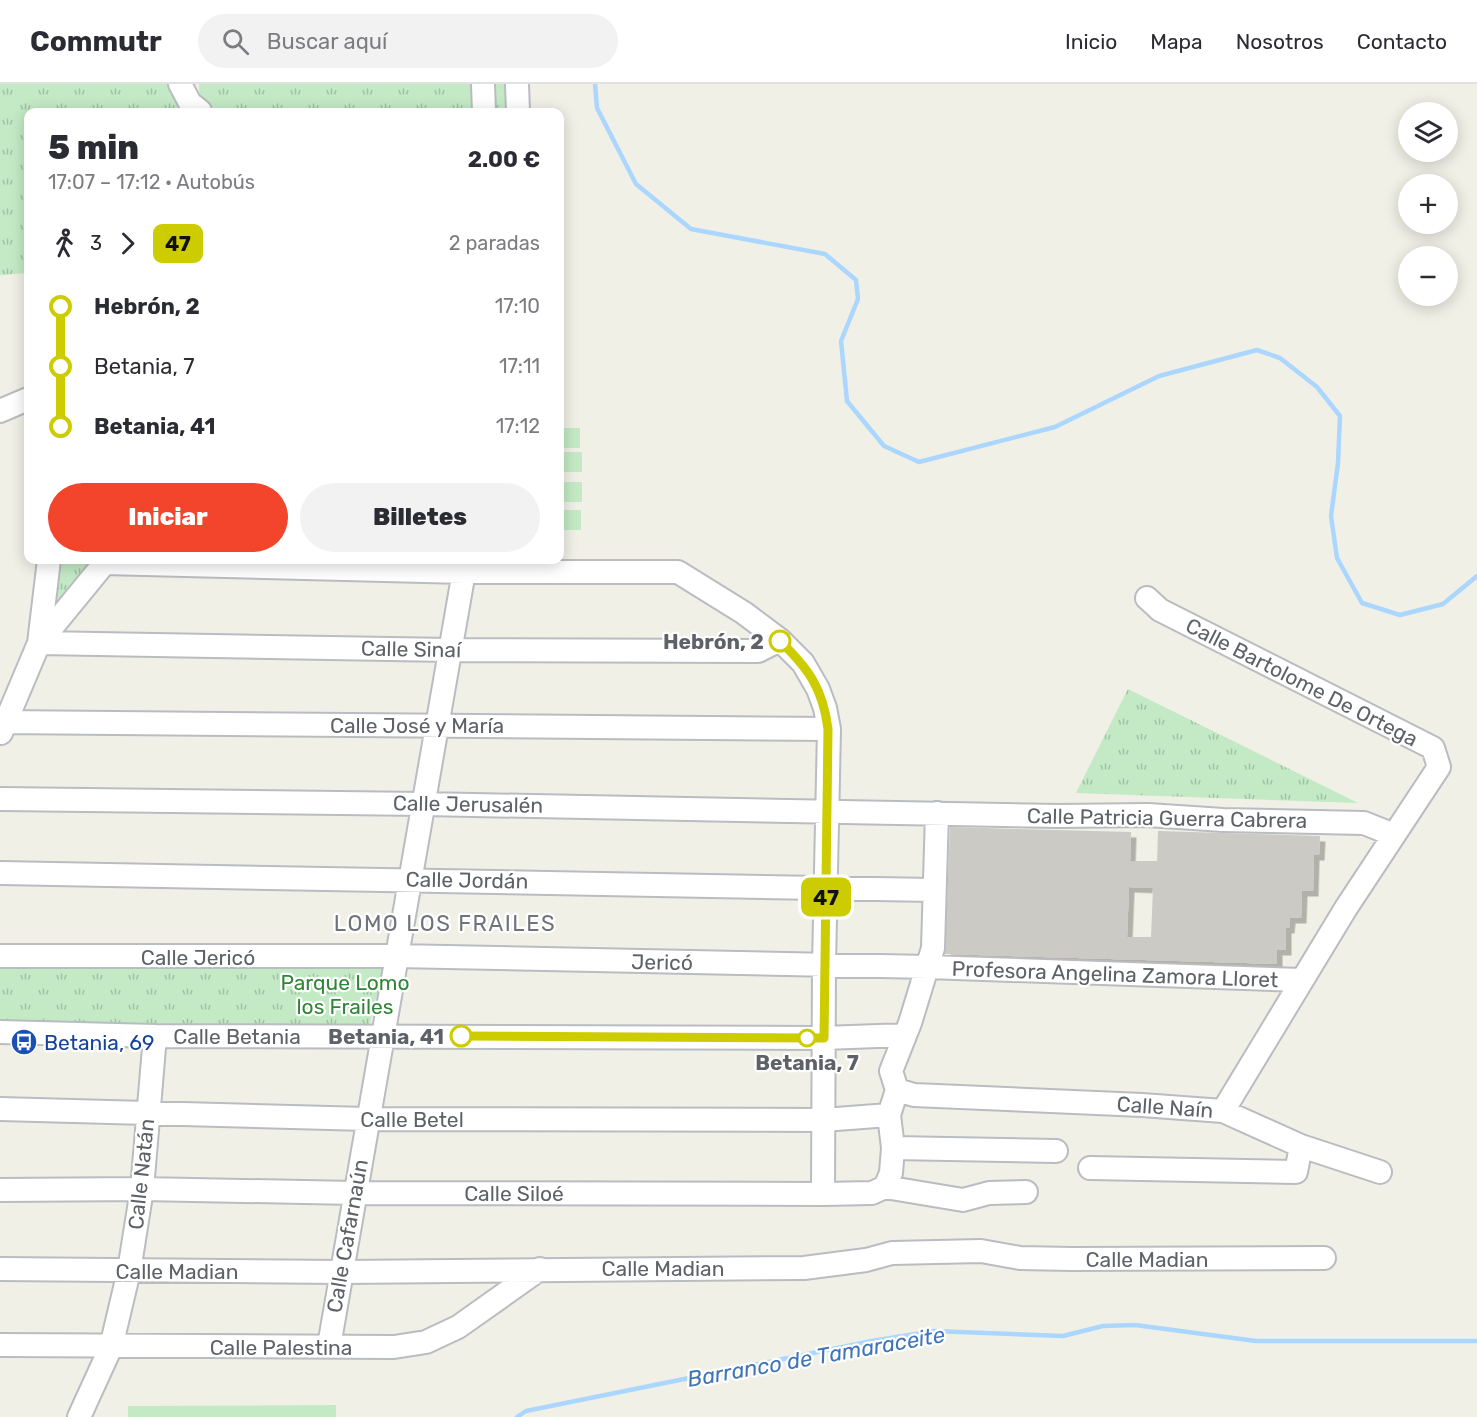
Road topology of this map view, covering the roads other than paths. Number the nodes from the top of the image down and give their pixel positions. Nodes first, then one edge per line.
1 (180, 84) edge
2 (199, 84) edge
3 (483, 84) edge
4 (517, 84) edge
5 (196, 108) edge
6 (200, 108) edge
7 (484, 108) edge
8 (518, 108) edge
9 (24, 401) edge
10 (0, 411) edge
11 (49, 564) edge
12 (103, 564) edge
13 (321, 564) edge
14 (465, 566) edge
15 (1147, 598) dead end
16 (780, 640) junction
17 (39, 644) junction
18 (450, 650) junction
19 (437, 725) junction
20 (2, 727) edge
21 (828, 729) junction
22 (0, 799) edge
23 (424, 804) junction
24 (828, 810) junction
25 (937, 813) junction
26 (1394, 835) junction
27 (0, 873) edge
28 (409, 879) junction
29 (826, 887) junction
30 (933, 890) junction
31 (0, 956) edge
32 (396, 956) junction
33 (824, 965) junction
34 (928, 967) junction
35 (1302, 980) junction
36 (0, 1032) edge
37 (383, 1035) junction
38 (905, 1035) junction
39 (155, 1036) junction
40 (824, 1038) junction
41 (897, 1090) junction
42 (0, 1109) edge
43 (1223, 1111) junction
44 (147, 1114) junction
45 (889, 1115) junction
46 (367, 1119) junction
47 (823, 1120) junction
48 (1301, 1146) junction
49 (893, 1148) junction
50 (1056, 1150) dead end
51 (1090, 1168) dead end
52 (1380, 1172) dead end
53 (885, 1187) junction
54 (142, 1189) junction
55 (0, 1190) edge
56 (355, 1192) junction
57 (1026, 1192) dead end
58 (823, 1194) junction
59 (1324, 1258) dead end
60 (0, 1269) edge
61 (540, 1269) junction
62 (129, 1271) junction
63 (342, 1272) junction
64 (0, 1345) edge
65 (329, 1346) junction
66 (111, 1347) junction
67 (79, 1417) edge

1 - 5 street
2 - 6 street
3 - 7 street
4 - 8 street
9 - 10 street
11 - 17 street
12 - 17 street
13 - 14 street
14 - 16 street
14 - 18 street, Calle Cafarnaún
15 - 26 street, Calle Bartolome De Ortega
16 - 18 street, Calle Sinaí
16 - 21 street
17 - 18 street, Calle Sinaí
17 - 20 street
18 - 19 street, Calle Cafarnaún
19 - 20 street, Calle José y María
19 - 21 street, Calle José y María
19 - 23 street, Calle Cafarnaún
21 - 24 street
22 - 23 street, Calle Jerusalén
23 - 24 street, Calle Jerusalén
23 - 28 street, Calle Cafarnaún
24 - 25 street, Calle Jerusalén
24 - 29 street
25 - 26 street, Calle Patricia Guerra Cabrera
25 - 30 street
26 - 35 street
27 - 28 street, Calle Jordán
28 - 29 street, Calle Jordán
28 - 32 street, Calle Cafarnaún
29 - 30 street, Calle Jordán
29 - 33 street
30 - 34 street
31 - 32 street, Calle Jericó
32 - 33 street, Jericó
32 - 37 street, Calle Cafarnaún
33 - 34 street, Jericó
33 - 40 street
34 - 35 street, Profesora Angelina Zamora Lloret
34 - 38 street
35 - 43 street
36 - 39 street, Calle Betania
37 - 39 street, Calle Betania
37 - 40 street, Calle Betania
37 - 46 street, Calle Cafarnaún
38 - 40 street, Calle Betania
38 - 41 street
39 - 44 street, Calle Natán
40 - 47 street
41 - 43 street, Calle Naín
41 - 45 street
42 - 44 street, Calle Betel
43 - 48 street, Calle Naín
44 - 46 street, Calle Betel
44 - 54 street, Calle Natán
45 - 47 street, Calle Betel
45 - 49 street
46 - 47 street, Calle Betel
46 - 56 street, Calle Cafarnaún
47 - 58 street
48 - 51 street
48 - 52 street, Calle Naín
49 - 50 street
49 - 53 street
53 - 57 street, Calle Siloé
53 - 58 street, Calle Siloé
54 - 55 street, Calle Siloé
54 - 56 street, Calle Siloé
54 - 62 street, Calle Natán
56 - 58 street, Calle Siloé
56 - 63 street, Calle Cafarnaún
59 - 61 street, Calle Madian
60 - 62 street, Calle Madian
61 - 63 street, Calle Madian
61 - 65 street, Calle Palestina
62 - 63 street, Calle Madian
62 - 66 street, Calle Natán
63 - 65 street, Calle Cafarnaún
64 - 66 street, Calle Palestina
65 - 66 street, Calle Palestina
66 - 67 street, Calle Natán

